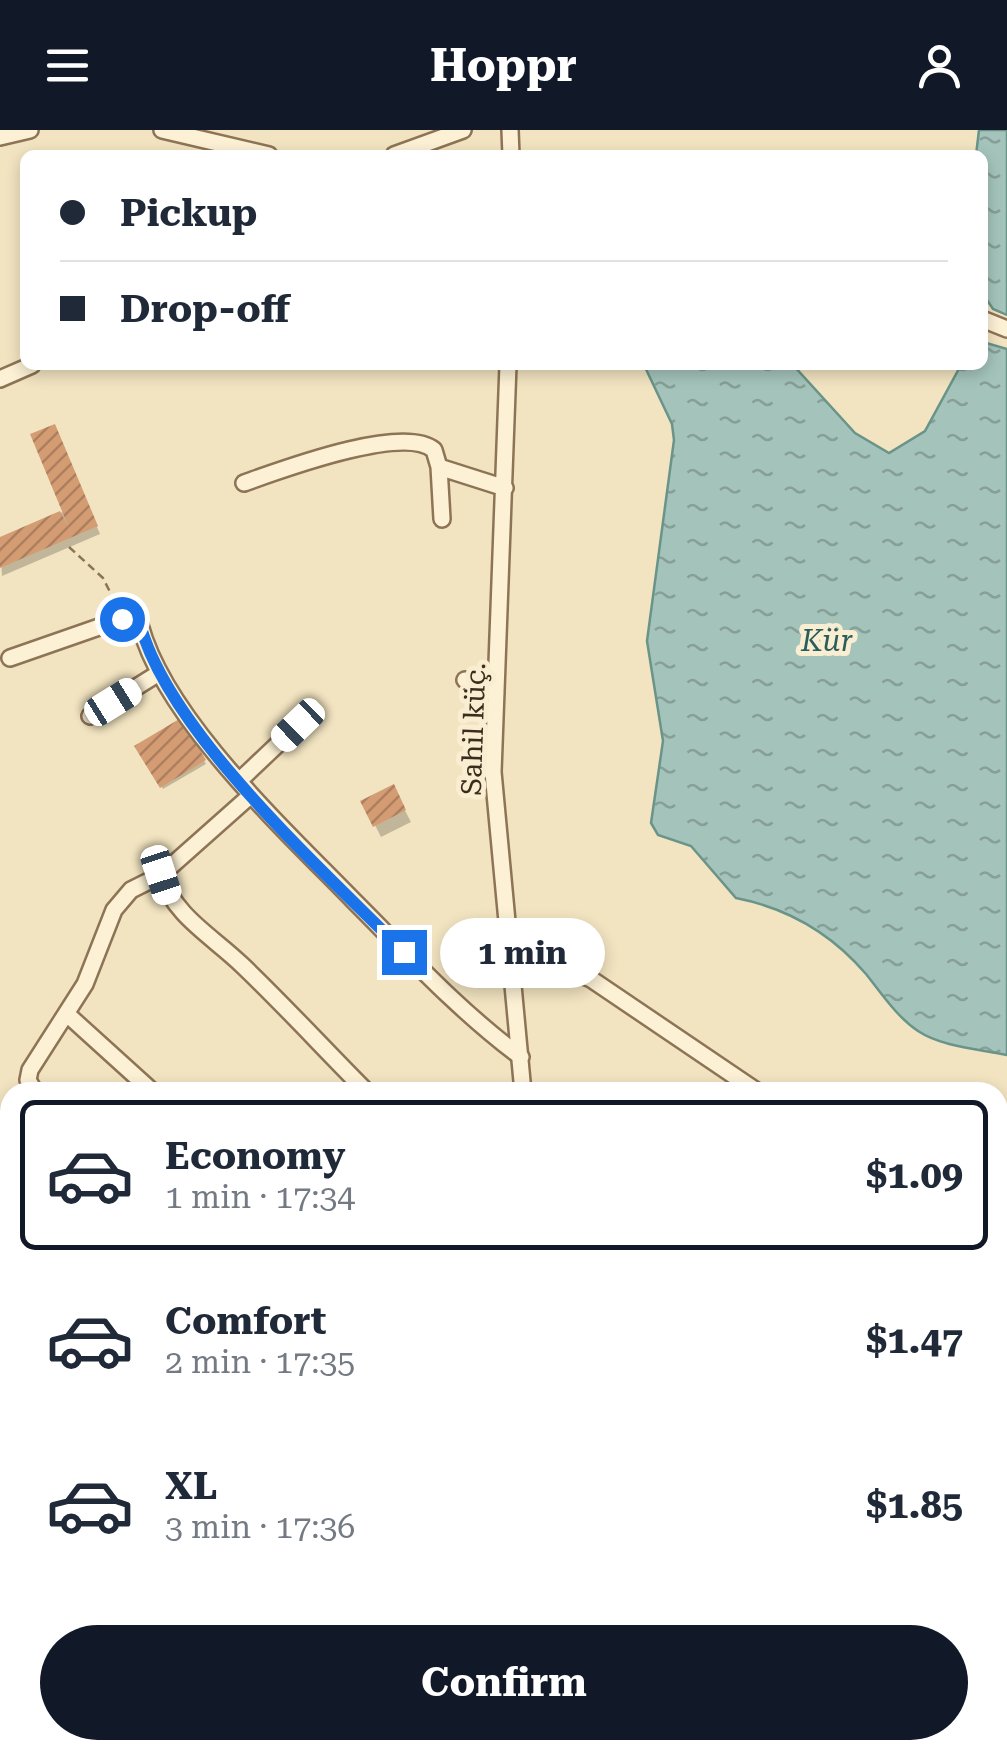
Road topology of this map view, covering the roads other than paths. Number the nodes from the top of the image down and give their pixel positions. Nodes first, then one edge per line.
1 (30, 130) edge
2 (162, 130) edge
3 (463, 130) edge
4 (0, 137) edge
5 (248, 150) edge
6 (408, 150) edge
7 (508, 370) edge
8 (439, 467) junction
9 (244, 483) dead end
10 (506, 488) junction
11 (442, 519) dead end
12 (10, 658) dead end
13 (159, 673) junction
14 (466, 680) dead end
15 (496, 692) junction
16 (90, 716) dead end
17 (298, 725) dead end
18 (239, 781) junction
19 (250, 796) junction
20 (161, 875) junction
21 (513, 962) junction
22 (68, 1015) junction
23 (521, 1057) junction
24 (29, 1082) edge
25 (142, 1082) edge
26 (357, 1082) edge
27 (522, 1082) edge
28 (743, 1082) edge

1 - 4 street
2 - 5 street
3 - 6 street
7 - 10 street, Sahil küç.
8 - 9 street
8 - 10 street
8 - 11 street
10 - 15 street, Sahil küç.
12 - 13 street
13 - 16 street
13 - 18 street
14 - 15 street
15 - 21 street, Sahil küç.
17 - 18 street
18 - 19 street
19 - 20 street
19 - 23 street
20 - 22 street
20 - 26 street
21 - 23 street, Sahil küç.
21 - 28 street
22 - 24 street
22 - 25 street
23 - 27 street, Sahil küç.

